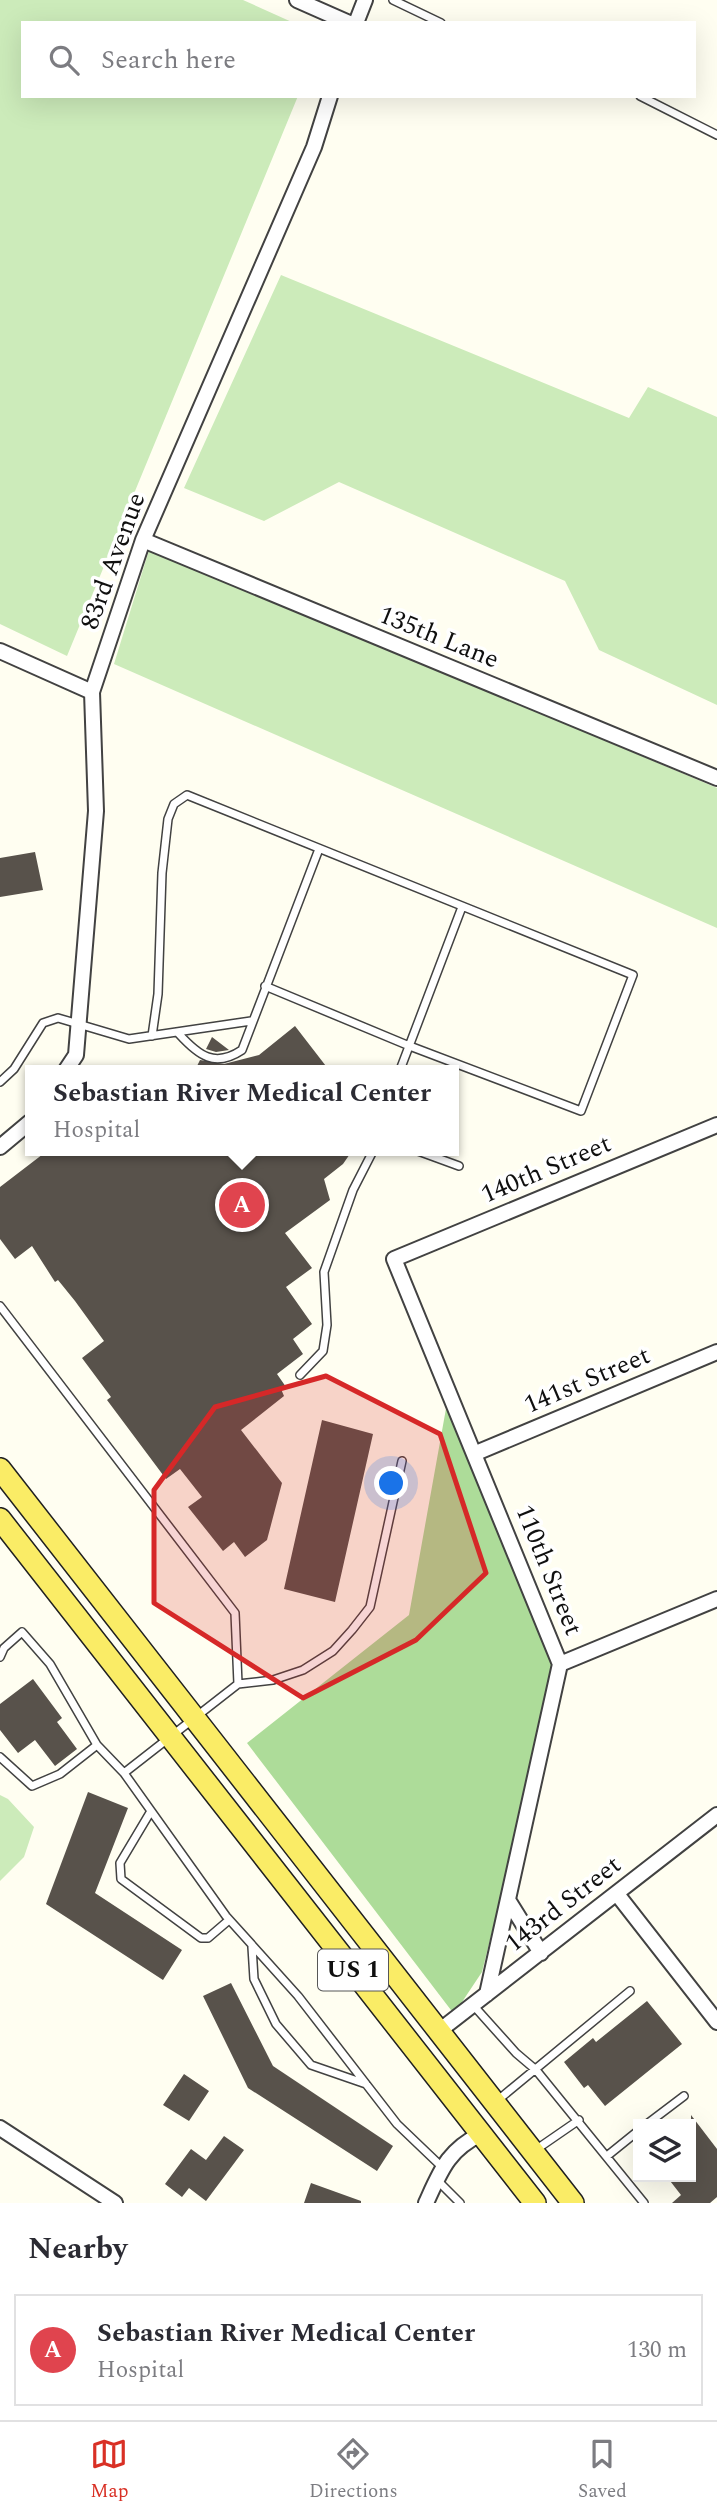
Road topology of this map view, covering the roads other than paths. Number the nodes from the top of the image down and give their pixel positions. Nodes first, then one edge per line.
1 (297, 0) edge
2 (365, 0) edge
3 (393, 0) edge
4 (344, 21) edge
5 (357, 21) edge
6 (437, 21) edge
7 (329, 98) edge
8 (643, 98) edge
9 (717, 135) edge
10 (143, 540) junction
11 (0, 651) edge
12 (92, 692) junction
13 (717, 778) edge
14 (319, 849) junction
15 (463, 907) junction
16 (265, 986) junction
17 (251, 1021) junction
18 (79, 1022) junction
19 (179, 1034) junction
20 (152, 1037) junction
21 (407, 1045) junction
22 (69, 1065) edge
23 (401, 1065) edge
24 (0, 1082) edge
25 (717, 1125) edge
26 (25, 1126) edge
27 (0, 1147) edge
28 (370, 1156) edge
29 (431, 1156) edge
30 (458, 1166) dead end
31 (394, 1259) joint
32 (0, 1306) edge
33 (717, 1352) edge
34 (300, 1376) dead end
35 (476, 1453) junction
36 (402, 1461) dead end
37 (0, 1469) edge
38 (0, 1520) edge
39 (717, 1599) edge
40 (0, 1657) edge
41 (560, 1664) junction
42 (238, 1684) junction
43 (195, 1719) junction
44 (170, 1737) junction
45 (97, 1745) junction
46 (0, 1757) edge
47 (124, 1773) junction
48 (151, 1811) junction
49 (717, 1815) edge
50 (617, 1894) junction
51 (508, 1900) junction
52 (229, 1920) junction
53 (252, 1947) junction
54 (541, 1952) junction
55 (630, 1991) dead end
56 (487, 1994) junction
57 (473, 2005) junction
58 (717, 2022) edge
59 (439, 2031) junction
60 (536, 2070) junction
61 (366, 2084) junction
62 (684, 2096) dead end
63 (495, 2103) junction
64 (654, 2119) edge
65 (579, 2120) junction
66 (0, 2128) edge
67 (481, 2134) junction
68 (633, 2136) edge
69 (533, 2152) junction
70 (607, 2156) junction
71 (440, 2174) junction
72 (115, 2203) edge
73 (426, 2203) edge
74 (460, 2203) edge
75 (535, 2203) edge
76 (573, 2203) edge
77 (644, 2203) edge

1 - 4 street
2 - 5 street
3 - 6 lane
7 - 10 street, 83rd Avenue
8 - 9 lane
10 - 12 street, 83rd Avenue
10 - 13 street, 135th Lane
11 - 12 street
12 - 18 street, 83rd Avenue
14 - 15 lane
14 - 16 lane
14 - 20 lane
15 - 21 lane
15 - 21 lane
16 - 17 lane
16 - 21 lane
17 - 19 lane
17 - 19 lane
18 - 20 lane
18 - 22 street, 83rd Avenue
18 - 24 lane
19 - 20 lane
21 - 23 lane
25 - 31 street, 140th Street
26 - 27 street
28 - 34 lane
29 - 30 lane
31 - 35 street, 110th Street
32 - 42 lane
33 - 35 street, 141st Street
35 - 41 street, 110th Street
36 - 42 lane
37 - 43 main road, US 1
38 - 44 main road, US 1
39 - 41 street
40 - 45 lane
41 - 51 street, 110th Street
42 - 43 lane
43 - 44 lane
43 - 59 main road, US 1
44 - 47 lane
44 - 67 main road, US 1
45 - 46 lane
45 - 47 lane
47 - 48 lane
48 - 52 lane
48 - 52 lane
49 - 50 street, 143rd Street
50 - 54 street, 143rd Street
50 - 58 street
51 - 54 street
51 - 56 street, 110th Street
52 - 53 lane
53 - 61 lane
53 - 61 lane
54 - 56 street, 143rd Street
55 - 60 lane
56 - 57 street, 143rd Street
57 - 59 street, 143rd Street
57 - 60 lane
59 - 63 main road, US 1
60 - 63 lane
60 - 65 lane
61 - 71 lane
62 - 64 lane
63 - 69 main road, US 1
65 - 69 lane
65 - 70 lane
66 - 72 street
67 - 69 main road
67 - 71 street
67 - 75 main road, US 1
68 - 70 lane
69 - 76 main road, US 1
70 - 77 lane
71 - 73 street
71 - 74 lane

